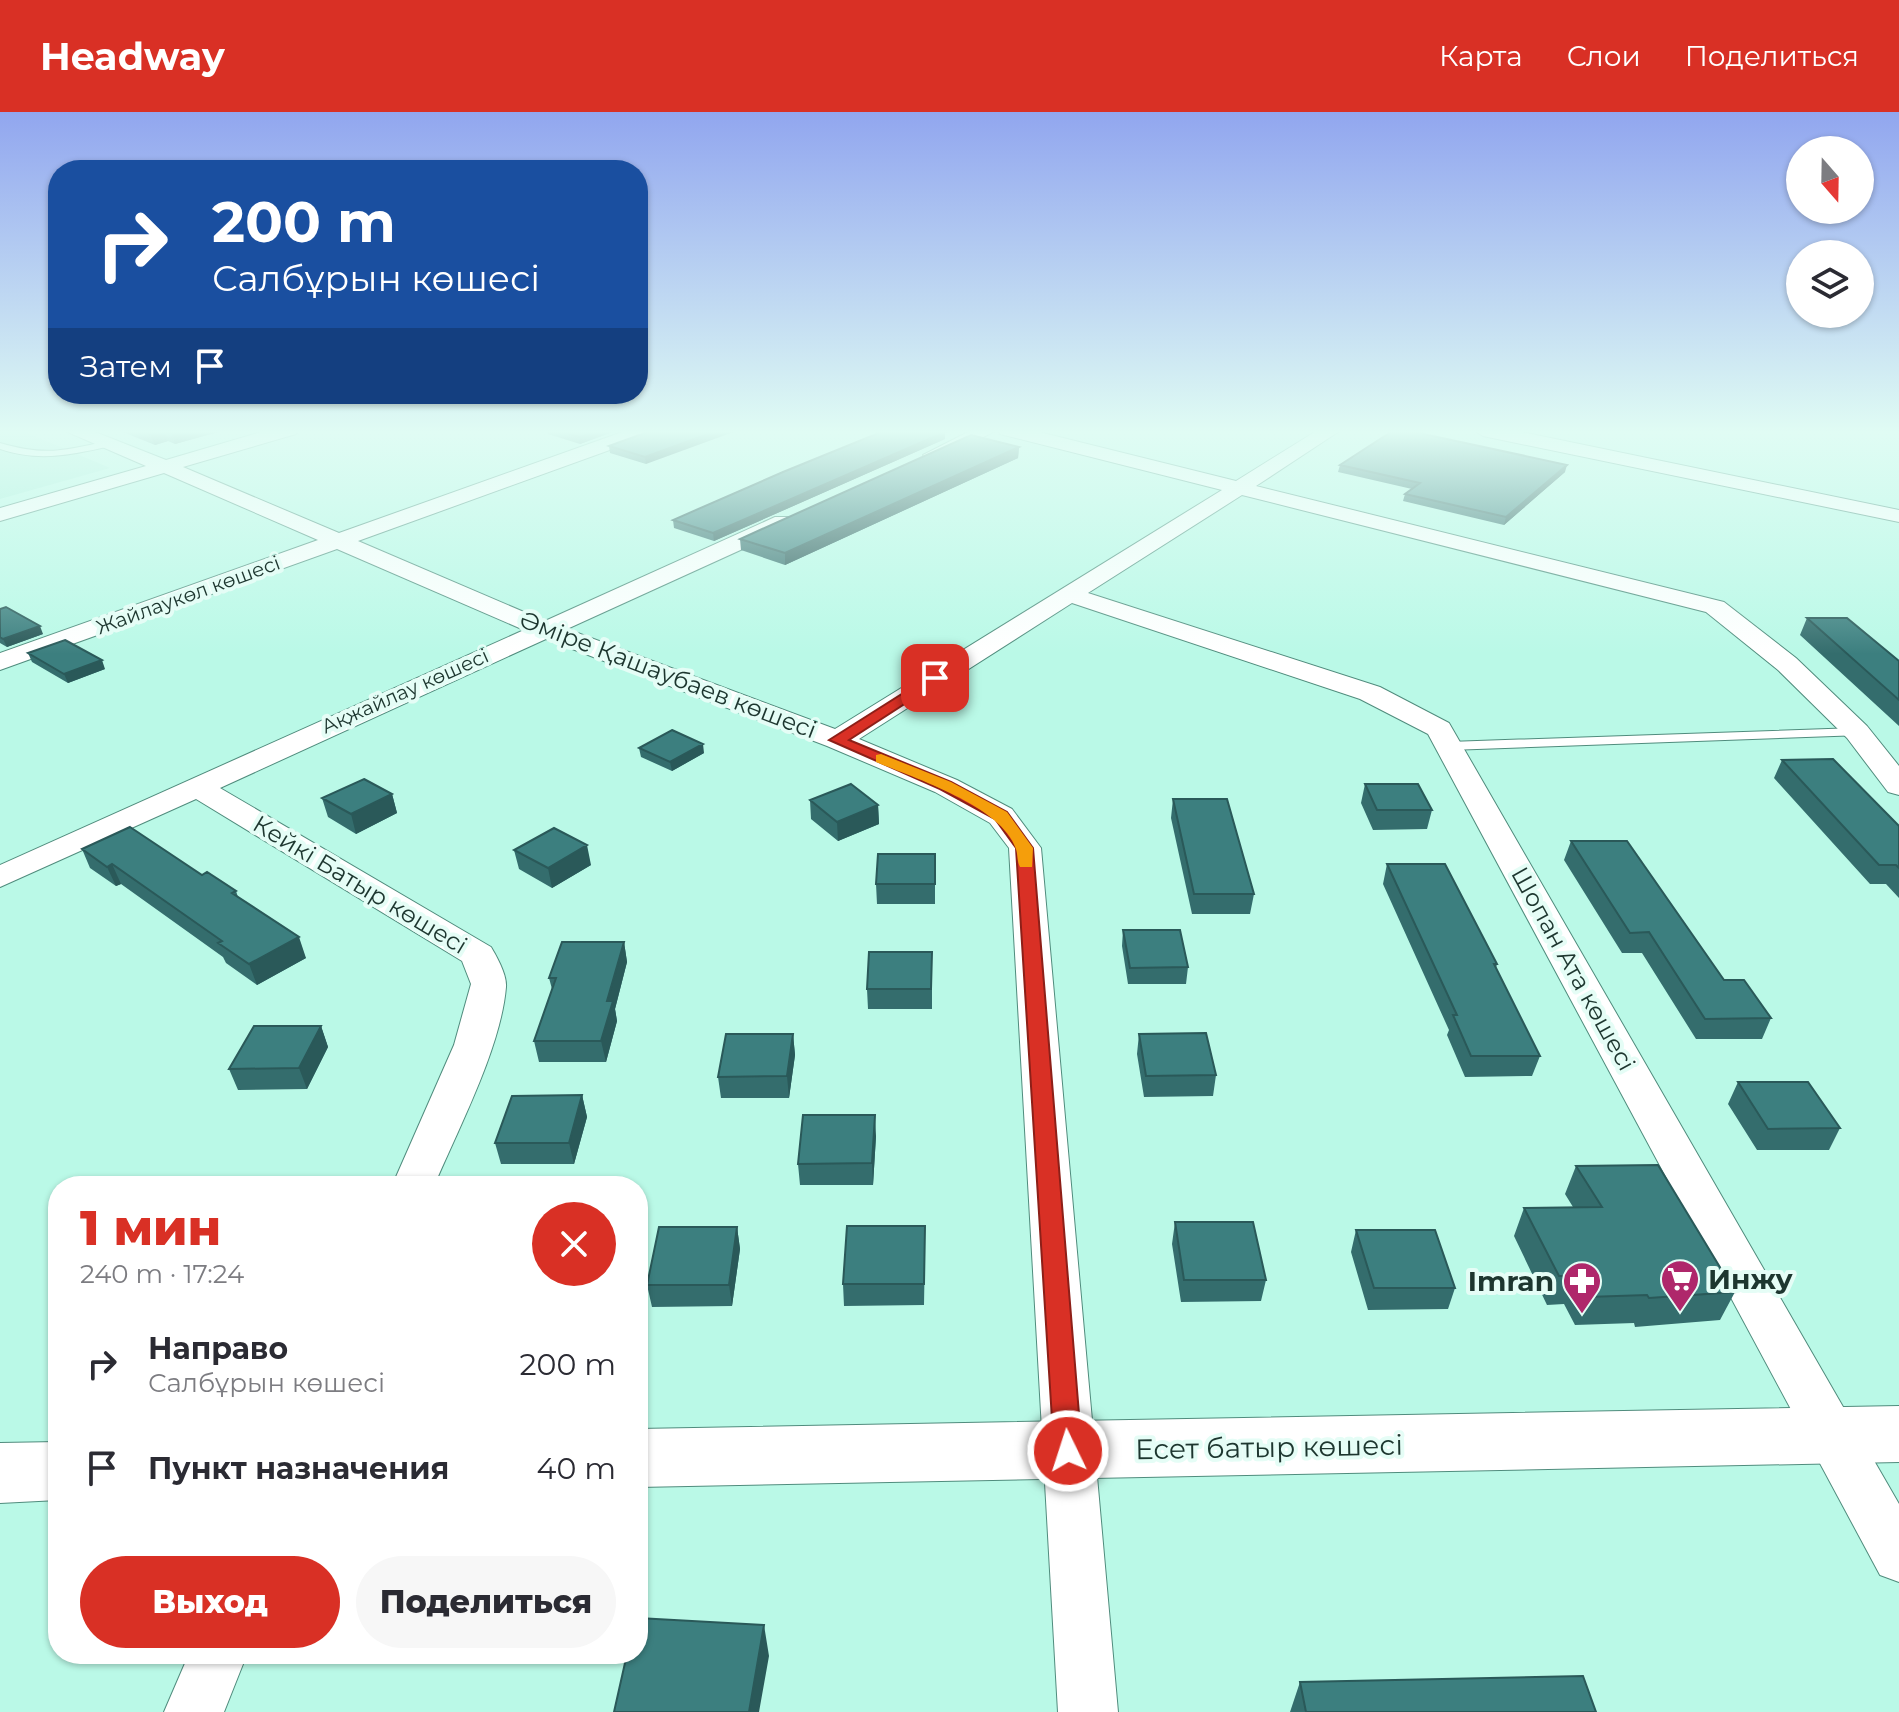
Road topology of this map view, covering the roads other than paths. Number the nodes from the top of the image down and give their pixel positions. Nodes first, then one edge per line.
1 (36, 505) edge
2 (252, 505) edge
3 (440, 505) edge
4 (1214, 505) edge
5 (1308, 505) edge
6 (1844, 505) edge
7 (803, 512) edge
8 (0, 515) edge
9 (1899, 516) edge
10 (337, 542) junction
11 (1067, 594) junction
12 (543, 629) junction
13 (0, 662) edge
14 (1857, 732) junction
15 (837, 740) junction
16 (1449, 746) junction
17 (195, 786) junction
18 (1899, 786) edge
19 (0, 877) edge
20 (417, 1176) edge
21 (1899, 1434) edge
22 (1834, 1436) junction
23 (1068, 1451) junction
24 (648, 1458) edge
25 (48, 1471) edge
26 (0, 1473) edge
27 (1899, 1556) edge
28 (214, 1664) edge
29 (194, 1712) edge
30 (1088, 1712) edge

1 - 8 street
2 - 10 street, Әміре Қашаубаев көшесі
3 - 10 street, Жайлаукөл көшесі
4 - 11 street
5 - 14 street
6 - 9 street
7 - 12 street, Ақжайлау көшесі
10 - 12 street, Әміре Қашаубаев көшесі
10 - 13 street, Жайлаукөл көшесі
11 - 15 street
11 - 16 street, Шопан Ата көшесі
12 - 15 street, Әміре Қашаубаев көшесі
12 - 17 street, Ақжайлау көшесі
14 - 16 lane
14 - 18 street
15 - 23 street, Әміре Қашаубаев көшесі
16 - 22 street, Шопан Ата көшесі
17 - 19 street, Ақжайлау көшесі
17 - 20 street, Кейкі Батыр көшесі
21 - 22 street, Есет батыр көшесі
22 - 23 street, Есет батыр көшесі
22 - 27 street, Шопан Ата көшесі
23 - 24 street, Есет батыр көшесі
23 - 30 street, Әміре Қашаубаев көшесі
25 - 26 street
28 - 29 street

